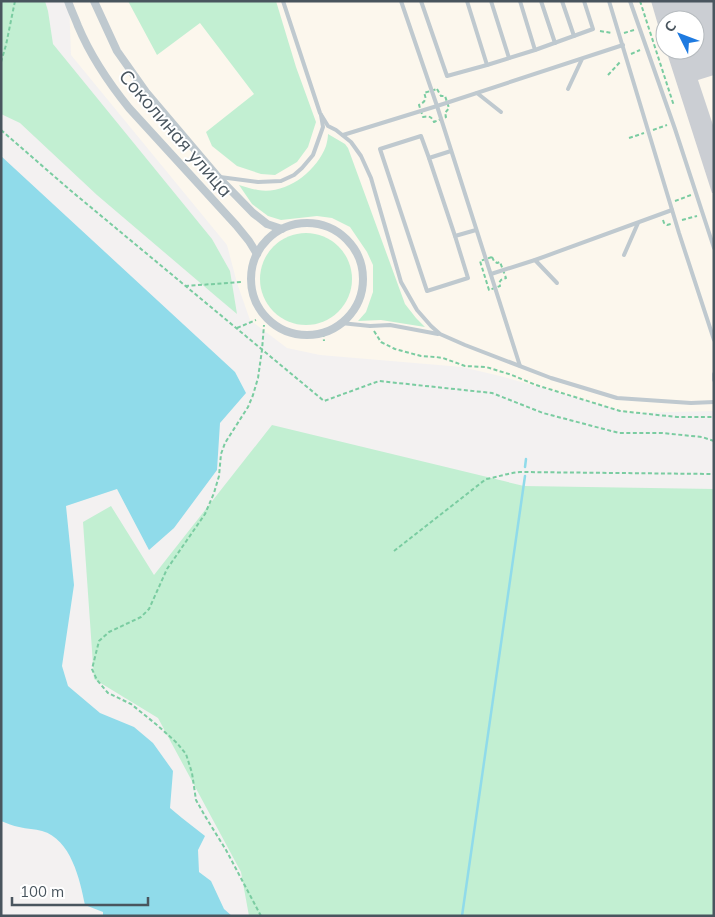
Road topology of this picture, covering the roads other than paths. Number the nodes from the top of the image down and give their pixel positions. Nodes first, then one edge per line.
1 (68, 1) edge
2 (94, 1) edge
3 (283, 1) edge
4 (401, 1) edge
5 (421, 1) edge
6 (466, 1) edge
7 (491, 1) edge
8 (520, 1) edge
9 (541, 1) edge
10 (562, 1) edge
11 (584, 1) edge
12 (609, 1) edge
13 (630, 1) edge
14 (574, 36) junction
15 (555, 43) junction
16 (623, 45) junction
17 (535, 50) junction
18 (509, 58) junction
19 (582, 59) junction
20 (487, 66) junction
21 (568, 89) dead end
22 (477, 93) junction
23 (437, 106) junction
24 (501, 112) dead end
25 (320, 113) junction
26 (343, 135) junction
27 (450, 151) junction
28 (429, 158) junction
29 (218, 177) junction
30 (672, 210) junction
31 (638, 223) junction
32 (282, 229) junction
33 (476, 230) junction
34 (455, 236) junction
35 (714, 248) edge
36 (257, 254) junction
37 (624, 256) dead end
38 (535, 260) junction
39 (491, 274) junction
40 (557, 283) dead end
41 (341, 323) junction
42 (440, 334) junction
43 (714, 340) edge
44 (520, 366) junction
45 (714, 374) edge
46 (714, 380) edge
47 (714, 402) edge

1 - 36 street, Соколиная улица
2 - 29 street, Соколиная улица
3 - 25 lane
4 - 23 lane
5 - 20 lane
6 - 20 lane
7 - 18 lane
8 - 17 lane
9 - 15 lane
10 - 14 lane
11 - 14 lane
12 - 16 lane
13 - 35 lane
14 - 15 lane
15 - 17 lane
16 - 19 lane
16 - 30 lane
17 - 18 lane
18 - 20 lane
19 - 21 lane
19 - 22 lane
22 - 23 lane
22 - 24 lane
23 - 26 lane
23 - 27 lane
25 - 26 lane
25 - 29 lane
26 - 42 lane
27 - 28 lane
27 - 33 lane
28 - 34 lane
28 - 34 lane
29 - 32 street, Соколиная улица
30 - 31 lane
30 - 43 lane
31 - 37 lane
31 - 38 lane
32 - 36 street
32 - 41 street
33 - 34 lane
33 - 39 lane
36 - 41 street
38 - 39 lane
38 - 40 lane
39 - 44 lane
41 - 42 lane
42 - 44 lane
44 - 47 lane
45 - 46 lane

